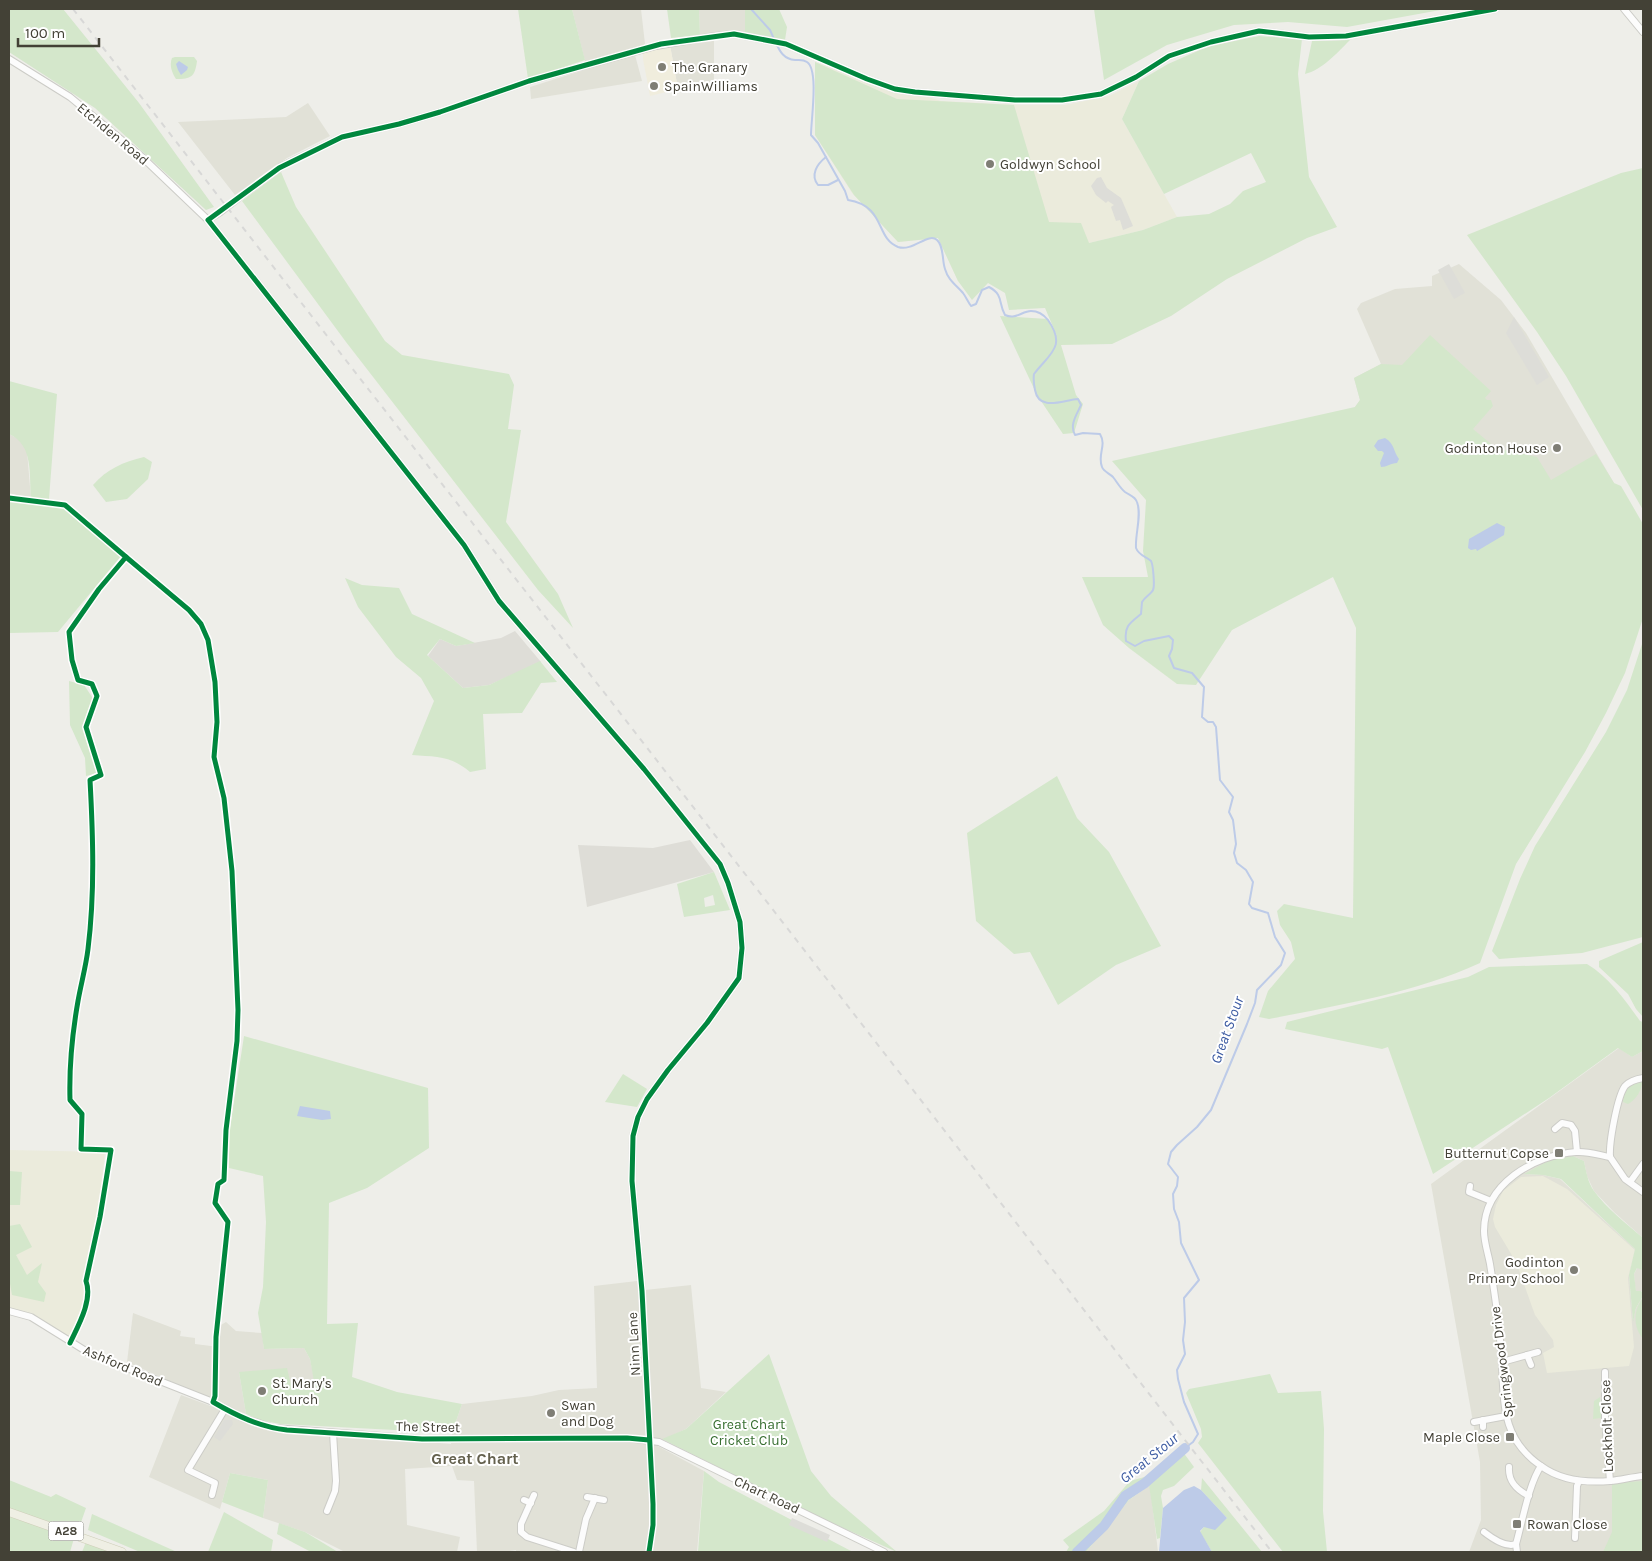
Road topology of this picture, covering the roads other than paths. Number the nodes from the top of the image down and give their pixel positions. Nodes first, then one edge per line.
1 (1495, 9) edge
2 (1624, 9) edge
3 (1643, 32) edge
4 (9, 59) edge
5 (208, 220) junction
6 (1643, 1078) edge
7 (1555, 1129) dead end
8 (1577, 1152) junction
9 (1610, 1157) junction
10 (1643, 1164) edge
11 (1630, 1182) junction
12 (1468, 1191) dead end
13 (1643, 1192) edge
14 (1491, 1201) junction
15 (638, 1248) joint
16 (9, 1311) edge
17 (1538, 1352) dead end
18 (1527, 1356) junction
19 (1502, 1362) junction
20 (1531, 1365) dead end
21 (1605, 1372) dead end
22 (213, 1402) joint
23 (225, 1409) junction
24 (1506, 1416) junction
25 (1482, 1420) junction
26 (1474, 1422) dead end
27 (1483, 1427) dead end
28 (333, 1433) junction
29 (649, 1440) junction
30 (1541, 1466) junction
31 (1509, 1468) dead end
32 (1643, 1476) edge
33 (1579, 1481) junction
34 (1610, 1481) junction
35 (534, 1495) dead end
36 (212, 1496) dead end
37 (1529, 1496) junction
38 (587, 1497) dead end
39 (594, 1498) junction
40 (524, 1500) dead end
41 (604, 1500) dead end
42 (531, 1503) junction
43 (327, 1511) dead end
44 (9, 1512) edge
45 (1484, 1532) dead end
46 (1575, 1538) dead end
47 (1516, 1544) junction
48 (557, 1550) edge
49 (122, 1552) edge
50 (574, 1552) edge
51 (579, 1552) edge
52 (649, 1552) edge
53 (884, 1552) edge
54 (1517, 1552) edge

1 - 5 street, bridge
2 - 3 street
4 - 5 street, Etchden Road
5 - 15 street, Etchden Road
6 - 9 street
7 - 8 street
8 - 9 street, Springwood Drive
8 - 14 street, Springwood Drive
9 - 11 street
10 - 11 street
11 - 13 street
12 - 14 street
14 - 19 street, Springwood Drive
15 - 29 street, Ninn Lane
16 - 22 street, Ashford Road
17 - 18 street
18 - 19 street
18 - 20 street
19 - 24 street, Springwood Drive
21 - 34 street, Lockholt Close
22 - 23 street, The Street
23 - 28 street, The Street
23 - 36 street
24 - 25 street
24 - 30 street, Springwood Drive
25 - 26 street
25 - 27 street
28 - 29 street, The Street
28 - 43 street
29 - 52 street, Ninn Lane
29 - 53 street, Chart Road
30 - 33 street, Springwood Drive
30 - 37 street
31 - 37 street
32 - 34 street, Springwood Drive
33 - 34 street, Springwood Drive
33 - 46 street
35 - 42 street
37 - 47 street
38 - 39 street
39 - 41 street
39 - 51 street
40 - 42 street
42 - 48 street
44 - 49 main road, A28
45 - 47 street
47 - 54 street
48 - 50 street

